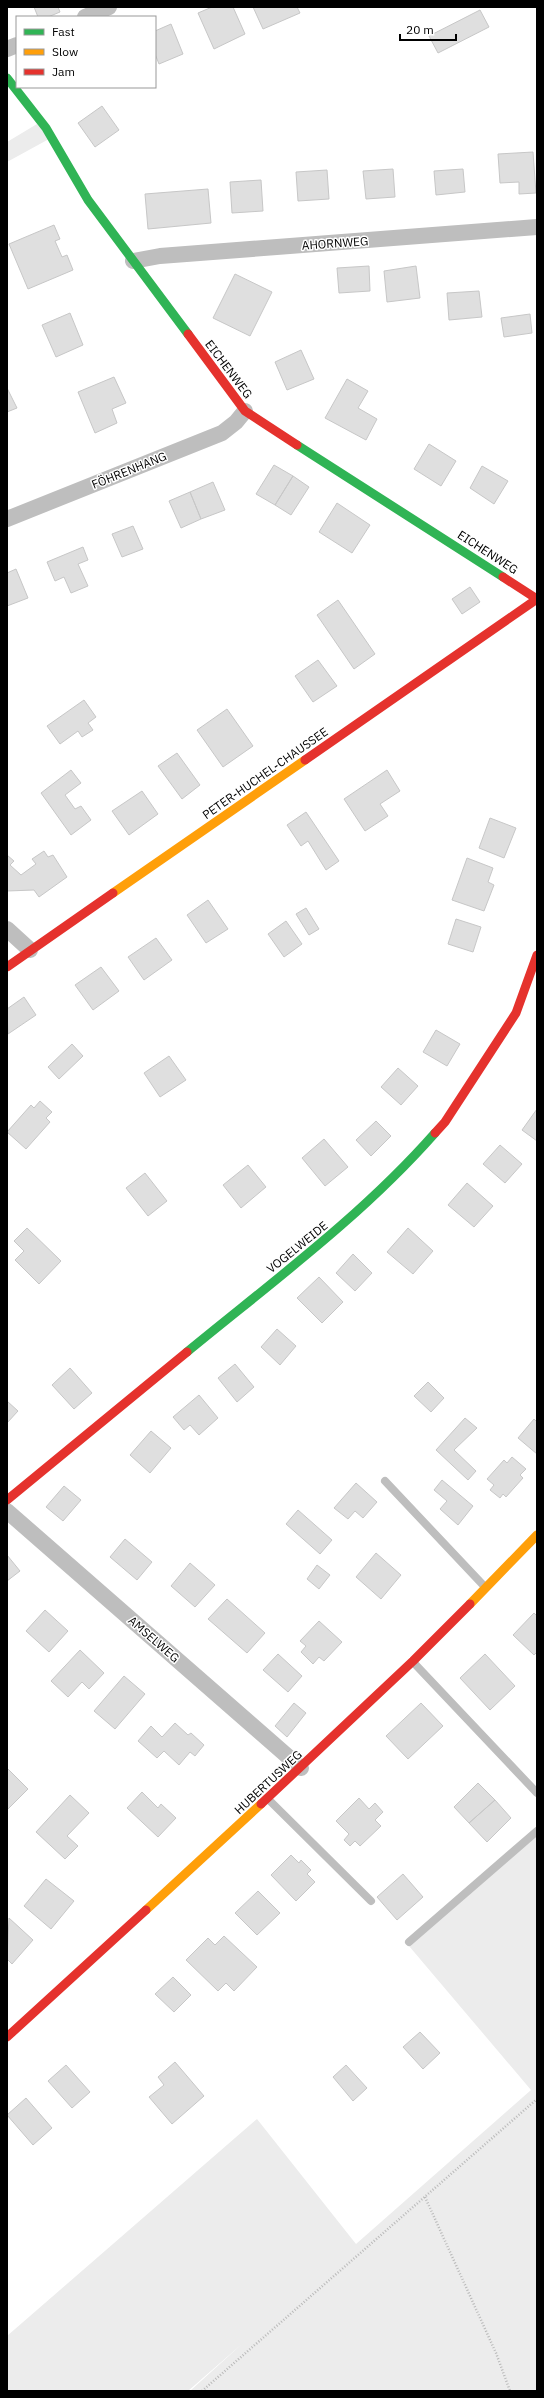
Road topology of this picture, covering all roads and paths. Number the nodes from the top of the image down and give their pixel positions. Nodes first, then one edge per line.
1 (109, 7) edge
2 (87, 16) edge
3 (7, 78) edge
4 (537, 227) edge
5 (133, 261) junction
6 (245, 411) junction
7 (7, 519) edge
8 (537, 599) edge
9 (7, 929) edge
10 (30, 950) junction
11 (537, 955) edge
12 (7, 967) edge
13 (385, 1481) dead end
14 (7, 1500) edge
15 (7, 1511) edge
16 (537, 1535) edge
17 (486, 1587) junction
18 (413, 1661) junction
19 (301, 1768) junction
20 (537, 1793) edge
21 (268, 1798) junction
22 (537, 1831) edge
23 (371, 1902) dead end
24 (409, 1942) dead end
25 (7, 2037) edge
26 (537, 2099) edge
27 (425, 2197) junction
28 (202, 2391) edge
29 (510, 2391) edge

1 - 2 street
3 - 5 street, EICHENWEG
4 - 5 street, AHORNWEG
5 - 6 street, EICHENWEG
6 - 7 street, FÖHRENHANG
6 - 8 street, EICHENWEG
8 - 10 street, PETER-HUCHEL-CHAUSSEE
9 - 10 street
10 - 12 street, PETER-HUCHEL-CHAUSSEE
11 - 14 street, VOGELWEIDE
13 - 17 lane
15 - 19 street, AMSELWEG
16 - 17 street, HUBERTUSWEG
17 - 18 street, HUBERTUSWEG
18 - 19 street, HUBERTUSWEG
18 - 20 lane
19 - 21 street, HUBERTUSWEG
21 - 23 lane
21 - 25 street, HUBERTUSWEG
22 - 24 lane
26 - 27 path
27 - 28 path
27 - 29 path

